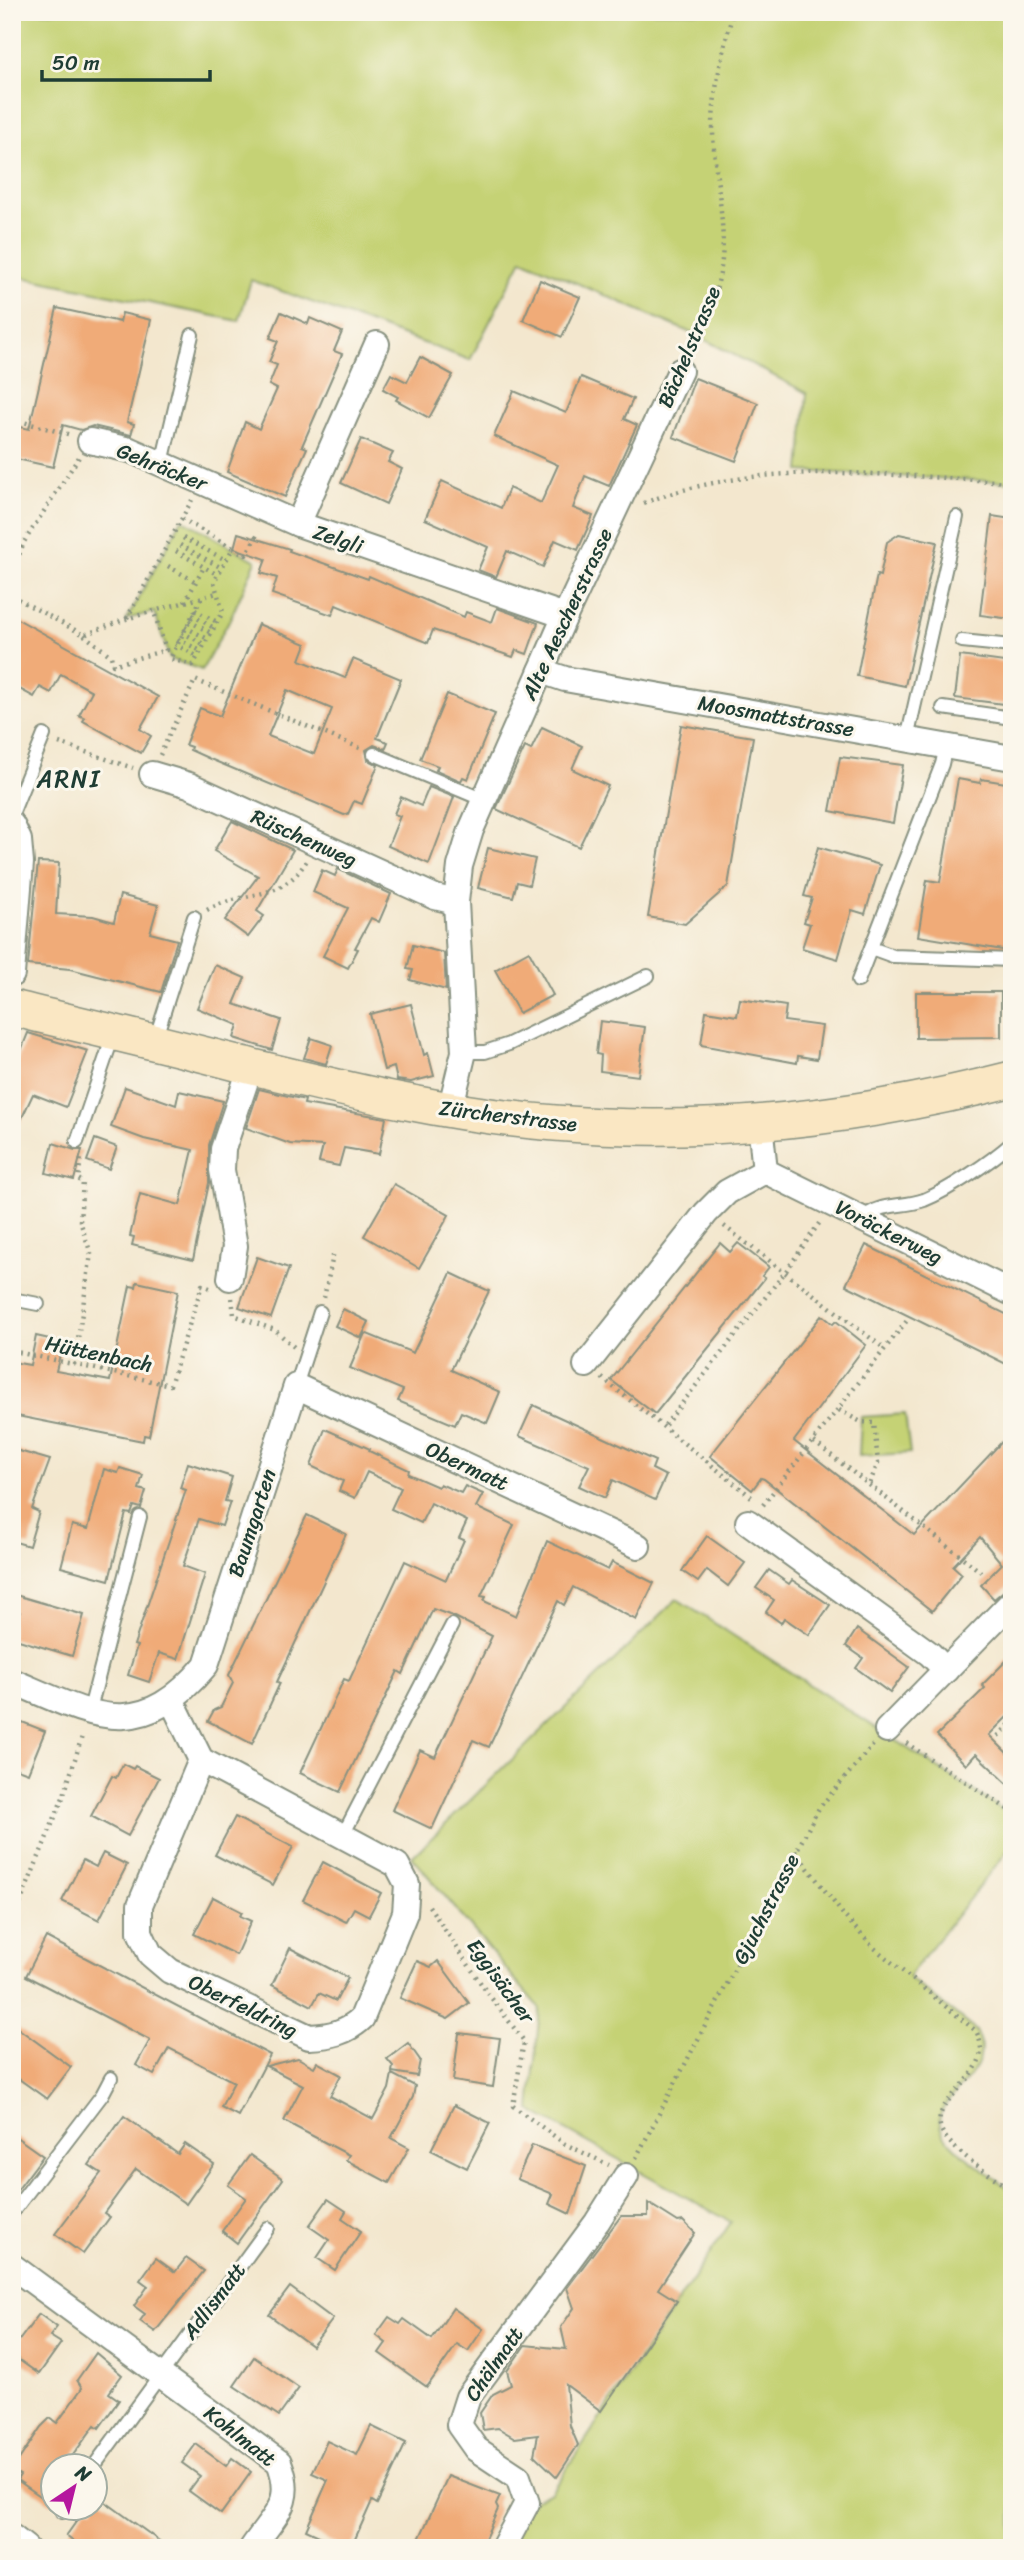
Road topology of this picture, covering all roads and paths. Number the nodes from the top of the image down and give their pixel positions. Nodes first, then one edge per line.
1 (733, 12) edge
2 (192, 335) dead end
3 (377, 344) dead end
4 (680, 371) joint
5 (12, 419) edge
6 (90, 440) junction
7 (162, 463) junction
8 (201, 482) junction
9 (1012, 482) edge
10 (617, 506) junction
11 (957, 517) dead end
12 (182, 519) junction
13 (298, 524) junction
14 (261, 528) dead end
15 (183, 538) dead end
16 (180, 545) dead end
17 (233, 548) junction
18 (176, 551) dead end
19 (226, 560) junction
20 (168, 566) dead end
21 (204, 567) junction
22 (222, 568) junction
23 (12, 574) edge
24 (218, 575) junction
25 (196, 582) junction
26 (217, 593) junction
27 (12, 596) edge
28 (202, 597) junction
29 (185, 602) junction
30 (195, 610) junction
31 (154, 612) junction
32 (565, 616) junction
33 (190, 618) junction
34 (127, 619) junction
35 (216, 625) junction
36 (184, 630) junction
37 (84, 635) junction
38 (208, 639) junction
39 (961, 641) dead end
40 (177, 642) junction
41 (1012, 646) edge
42 (166, 650) junction
43 (201, 651) junction
44 (198, 657) junction
45 (170, 659) junction
46 (541, 671) junction
47 (943, 708) dead end
48 (1012, 718) edge
49 (44, 735) joint
50 (907, 739) junction
51 (946, 746) junction
52 (374, 754) joint
53 (1012, 758) edge
54 (152, 774) junction
55 (484, 800) junction
56 (12, 814) edge
57 (12, 825) edge
58 (317, 845) junction
59 (456, 902) junction
60 (194, 917) joint
61 (871, 948) junction
62 (1012, 960) edge
63 (12, 974) edge
64 (648, 976) dead end
65 (858, 981) dead end
66 (12, 1008) edge
67 (114, 1033) junction
68 (155, 1042) junction
69 (464, 1052) junction
70 (251, 1066) junction
71 (1012, 1079) edge
72 (450, 1110) junction
73 (760, 1123) junction
74 (77, 1142) joint
75 (1012, 1143) edge
76 (765, 1171) junction
77 (832, 1203) junction
78 (706, 1213) junction
79 (862, 1219) junction
80 (334, 1251) dead end
81 (786, 1271) junction
82 (231, 1287) junction
83 (1012, 1293) edge
84 (12, 1300) edge
85 (38, 1304) dead end
86 (320, 1312) joint
87 (909, 1318) dead end
88 (885, 1349) junction
89 (12, 1351) edge
90 (306, 1355) junction
91 (75, 1364) junction
92 (586, 1365) joint
93 (296, 1386) junction
94 (839, 1410) junction
95 (664, 1425) junction
96 (814, 1442) junction
97 (869, 1485) junction
98 (755, 1514) junction
99 (140, 1517) dead end
100 (638, 1546) dead end
101 (981, 1573) dead end
102 (1012, 1602) edge
103 (20, 1608) dead end
104 (452, 1625) dead end
105 (12, 1633) edge
106 (946, 1670) junction
107 (12, 1681) edge
108 (172, 1701) junction
109 (88, 1718) junction
110 (1012, 1722) edge
111 (887, 1730) junction
112 (998, 1736) dead end
113 (201, 1760) junction
114 (1012, 1812) edge
115 (343, 1835) junction
116 (795, 1851) junction
117 (407, 1884) junction
118 (12, 1923) edge
119 (111, 2078) dead end
120 (626, 2176) junction
121 (1012, 2191) edge
122 (12, 2213) edge
123 (268, 2228) dead end
124 (12, 2266) edge
125 (159, 2374) junction
126 (104, 2452) edge
127 (12, 2537) edge
128 (26, 2548) edge
129 (252, 2548) edge
130 (503, 2548) edge

1 - 4 path, Bächelstrasse
2 - 7 lane
3 - 13 street, Zelgli
4 - 10 street, Bächelstrasse
5 - 6 path
6 - 7 street, Gehräcker
6 - 23 path, Gehräcker
7 - 8 street, Gehräcker
8 - 12 path
8 - 13 street, Gehräcker
9 - 10 path, Alte Aescherstrasse
10 - 32 street, Alte Aescherstrasse
11 - 50 lane
12 - 17 path
12 - 34 path
13 - 32 street, Zelgli
14 - 17 path
15 - 19 path
16 - 22 path
17 - 19 path
18 - 21 path
19 - 22 path
20 - 25 path
21 - 24 path
21 - 25 path
22 - 24 path
24 - 26 path
25 - 29 path
26 - 28 path
26 - 35 path
27 - 37 path
28 - 29 path
28 - 30 path
29 - 31 path
30 - 33 path
30 - 35 path
31 - 34 path
31 - 42 path
32 - 46 street, Alte Aescherstrasse
33 - 35 path
33 - 36 path
33 - 38 path
34 - 37 path
35 - 38 path
36 - 38 path
36 - 40 path
37 - 42 path
38 - 43 path
39 - 41 lane
40 - 43 path
40 - 44 path
40 - 45 path
42 - 45 path
43 - 44 path
44 - 45 path
46 - 50 street, Moosmattstrasse
46 - 55 street, Alte Aescherstrasse
47 - 48 lane
49 - 54 path
49 - 56 lane
50 - 51 street, Moosmattstrasse
51 - 53 street, Moosmattstrasse
51 - 61 lane
52 - 54 path
52 - 55 lane
54 - 58 street, Rüschenweg
55 - 59 street, Alte Aescherstrasse
57 - 63 street
58 - 59 street, Rüschenweg
58 - 60 path
59 - 69 street, Alte Aescherstrasse
60 - 68 lane
61 - 62 lane
61 - 65 lane
64 - 69 lane
66 - 67 street, Zürcherstrasse
67 - 68 street, Zürcherstrasse
67 - 74 lane
68 - 70 street, Zürcherstrasse
69 - 72 street, Alte Aescherstrasse
70 - 72 street, Zürcherstrasse
70 - 82 street
71 - 73 street, Zürcherstrasse
72 - 73 street, Zürcherstrasse
73 - 76 street
74 - 91 path
75 - 79 lane
76 - 77 street, Voräckerweg
76 - 78 street
77 - 79 street, Voräckerweg
77 - 81 path
78 - 81 path
78 - 92 street
79 - 83 street, Voräckerweg
80 - 86 path
81 - 88 path
81 - 95 path
82 - 90 path
82 - 91 path, Hüttenbach
84 - 85 lane
86 - 90 lane, Baumgarten
87 - 88 path
88 - 94 path
89 - 91 path, Hüttenbach
90 - 93 lane, Baumgarten
92 - 95 path
93 - 100 street, Obermatt
93 - 108 street, Baumgarten
94 - 96 path
94 - 97 path
95 - 98 path
96 - 97 path
96 - 98 path
97 - 101 path
98 - 106 street
99 - 109 lane
102 - 106 street
103 - 105 path
104 - 115 lane
106 - 111 street
107 - 109 street, Baumgarten
108 - 109 street, Baumgarten
108 - 113 street
109 - 118 path
110 - 112 path
111 - 114 path
111 - 116 path, Gjuchstrasse
113 - 115 street
113 - 117 street, Oberfeldring
115 - 117 street
116 - 120 path, Gjuchstrasse
116 - 121 path
117 - 120 path, Eggisächer
119 - 122 lane
120 - 130 street, Chälmatt
123 - 125 lane, Adlismatt
124 - 125 street
125 - 126 lane, Adlismatt
125 - 129 street, Kohlmatt
127 - 128 street

